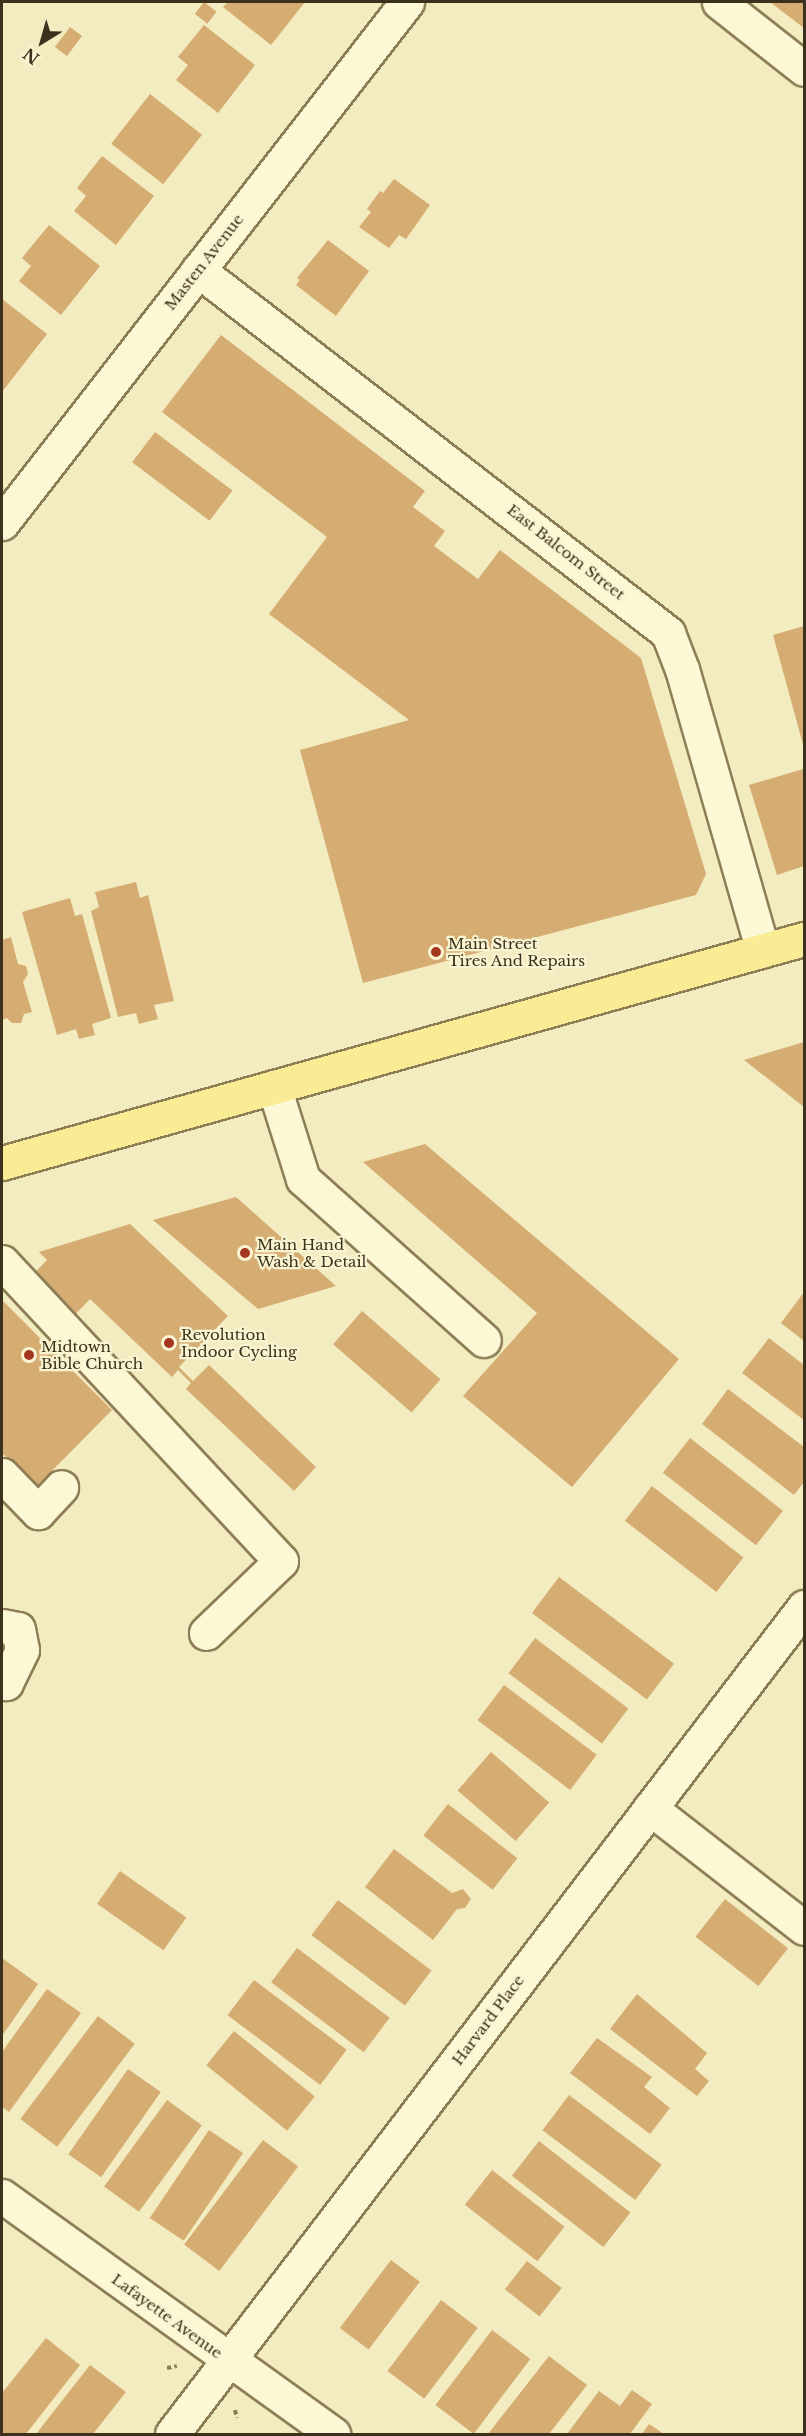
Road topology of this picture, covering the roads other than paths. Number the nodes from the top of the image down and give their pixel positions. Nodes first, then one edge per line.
1 (407, 2) edge
2 (719, 2) edge
3 (804, 69) edge
4 (198, 270) junction
5 (2, 523) edge
6 (804, 939) edge
7 (763, 951) junction
8 (274, 1087) junction
9 (2, 1163) edge
10 (2, 1262) edge
11 (484, 1340) dead end
12 (2, 1475) edge
13 (61, 1487) dead end
14 (804, 1607) edge
15 (2, 1626) edge
16 (206, 1633) dead end
17 (2, 1680) edge
18 (650, 1808) junction
19 (804, 1928) edge
20 (2, 2196) edge
21 (227, 2360) junction
22 (172, 2434) edge
23 (333, 2434) edge

1 - 4 street, Masten Avenue
2 - 3 street
4 - 5 street, Masten Avenue
4 - 7 street, East Balcom Street
6 - 7 main road
7 - 8 main road
8 - 9 main road
8 - 11 street
10 - 16 street
12 - 13 street
14 - 18 street, Harvard Place
15 - 17 street
18 - 19 street
18 - 21 street, Harvard Place
20 - 21 street, Lafayette Avenue
21 - 22 street, Harvard Place
21 - 23 street, Lafayette Avenue

